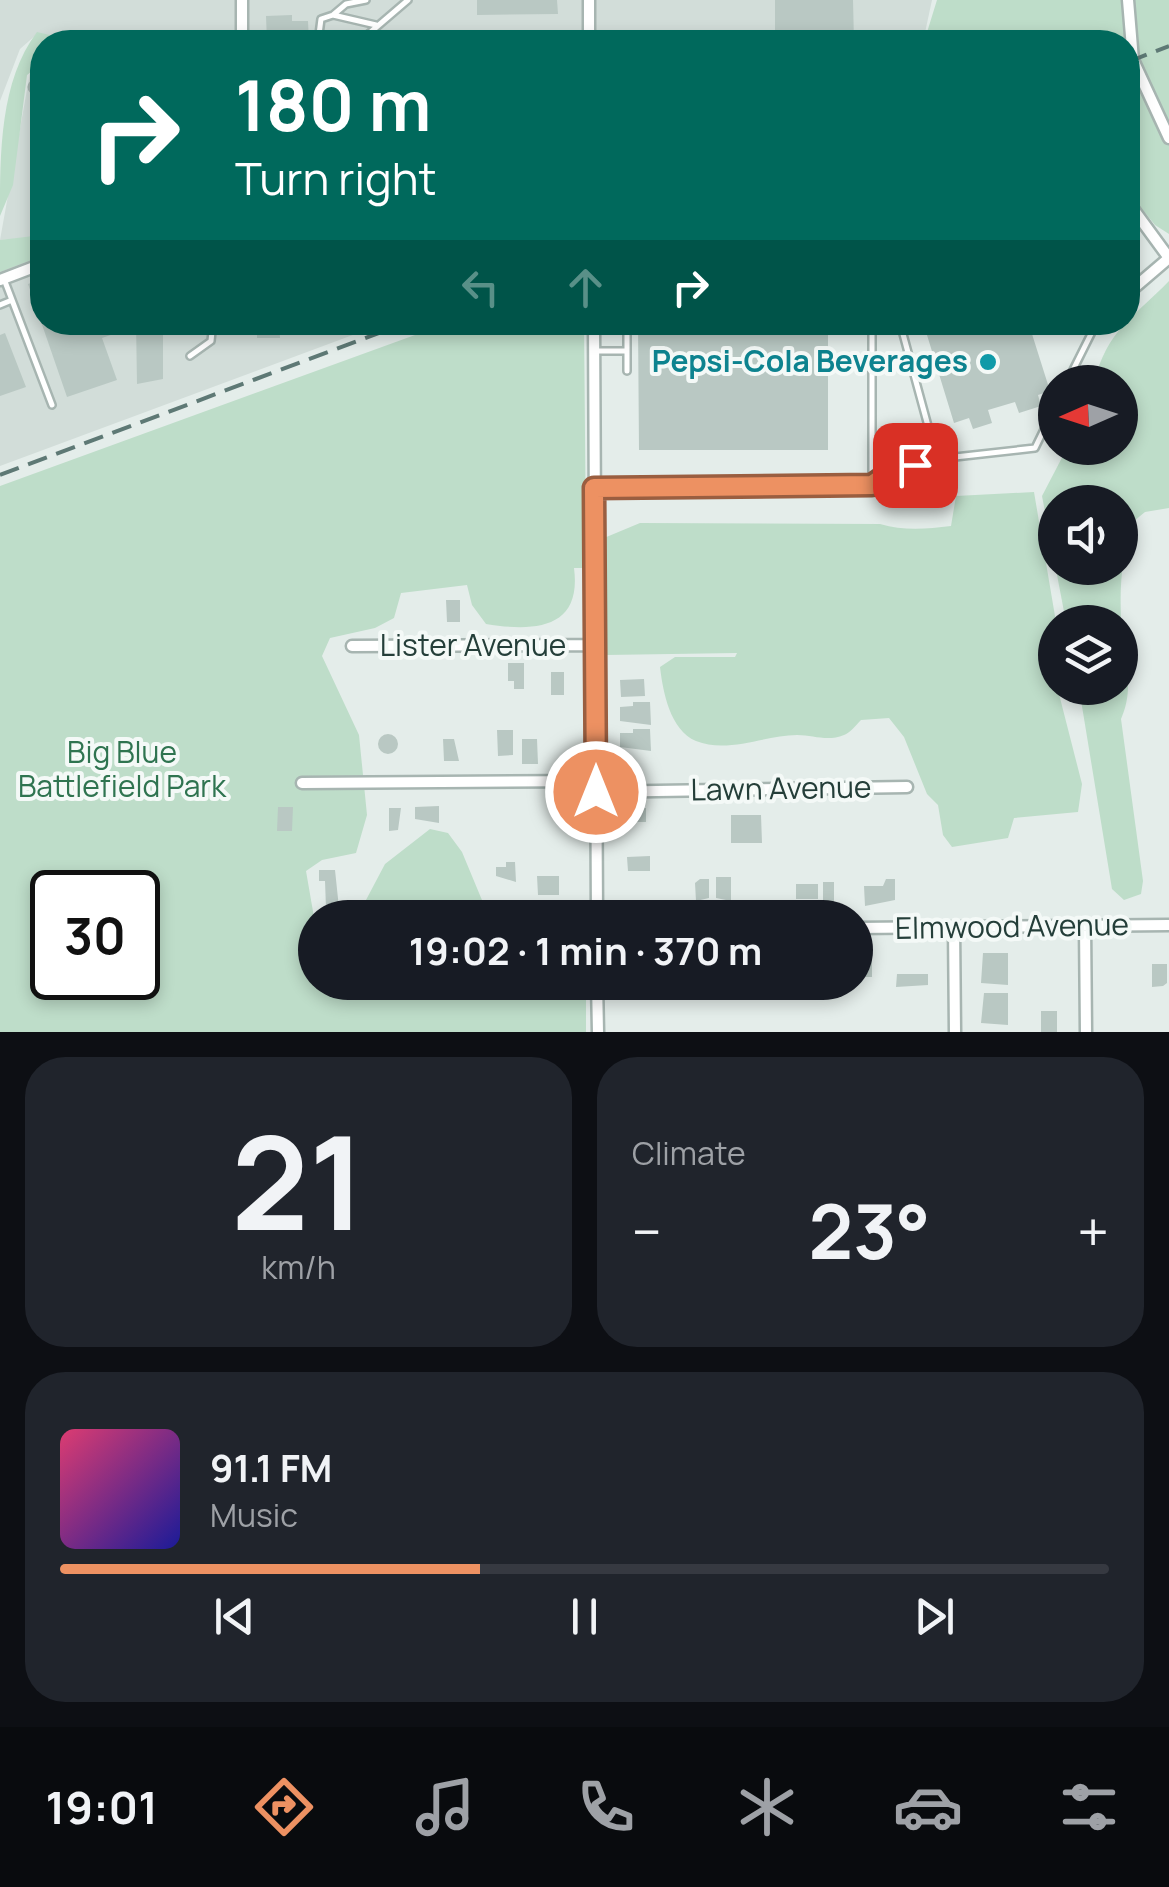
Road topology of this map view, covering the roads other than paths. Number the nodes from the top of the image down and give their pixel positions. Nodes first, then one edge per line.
1 (242, 0) edge
2 (366, 0) edge
3 (408, 0) edge
4 (589, 0) edge
5 (1128, 0) edge
6 (333, 15) junction
7 (376, 25) junction
8 (242, 30) edge
9 (318, 30) edge
10 (371, 30) edge
11 (589, 30) edge
12 (1130, 30) edge
13 (1140, 75) edge
14 (1169, 138) edge
15 (1140, 218) edge
16 (1169, 258) edge
17 (30, 268) edge
18 (2, 279) edge
19 (1140, 283) edge
20 (12, 300) junction
21 (0, 305) edge
22 (212, 335) edge
23 (594, 335) edge
24 (627, 335) edge
25 (872, 335) edge
26 (903, 335) edge
27 (1090, 335) edge
28 (594, 351) junction
29 (627, 351) junction
30 (190, 356) dead end
31 (1076, 365) edge
32 (627, 372) dead end
33 (52, 404) dead end
34 (1038, 440) edge
35 (937, 459) junction
36 (872, 485) junction
37 (594, 488) junction
38 (594, 645) junction
39 (352, 646) dead end
40 (302, 783) dead end
41 (596, 787) junction
42 (907, 787) dead end
43 (597, 900) edge
44 (1085, 925) junction
45 (1169, 925) edge
46 (954, 927) junction
47 (873, 928) edge
48 (597, 1000) edge
49 (598, 1032) edge
50 (955, 1032) edge
51 (1086, 1032) edge

1 - 8 street
2 - 6 lane
3 - 7 lane
4 - 11 street
5 - 12 street
6 - 7 lane
6 - 9 lane
7 - 10 lane
13 - 14 street
15 - 16 street
16 - 19 street
17 - 18 street
18 - 20 lane
20 - 21 lane
20 - 33 lane
22 - 30 lane
23 - 28 street
24 - 29 lane
25 - 36 lane
26 - 35 lane
27 - 31 lane
28 - 29 lane
28 - 37 street
29 - 32 lane
34 - 35 lane
35 - 36 lane
36 - 37 lane
37 - 38 street
38 - 39 street, Lister Avenue
38 - 41 street
40 - 41 street, Lawn Avenue
41 - 42 street, Lawn Avenue
41 - 43 street
44 - 45 street, Elmwood Avenue
44 - 46 street, Elmwood Avenue
44 - 51 street
46 - 47 street, Elmwood Avenue
46 - 50 street
48 - 49 street

